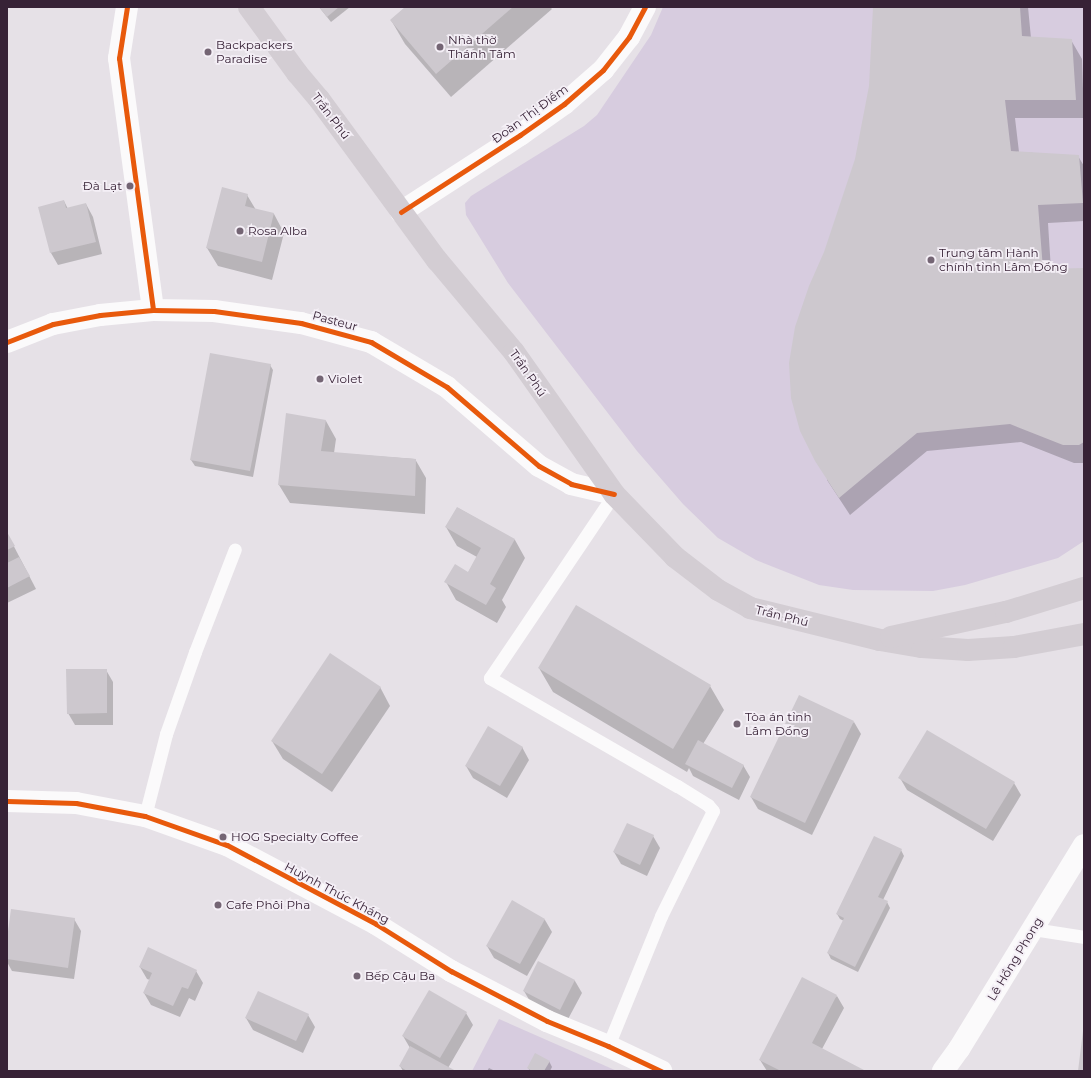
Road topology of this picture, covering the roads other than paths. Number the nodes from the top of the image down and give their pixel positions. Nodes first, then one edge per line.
1 (127, 7) edge
2 (249, 7) edge
3 (645, 7) edge
4 (401, 212) junction
5 (153, 310) junction
6 (7, 342) edge
7 (614, 494) junction
8 (235, 549) dead end
9 (1084, 588) edge
10 (1084, 634) edge
11 (880, 640) junction
12 (7, 801) edge
13 (145, 816) junction
14 (1084, 845) edge
15 (1033, 929) junction
16 (1084, 937) edge
17 (608, 1046) junction
18 (661, 1071) edge
19 (943, 1071) edge

1 - 5 street
2 - 4 main road, Trần Phú
3 - 4 street, Đoàn Thị Điểm
4 - 7 main road, Trần Phú
5 - 6 street, Pasteur
5 - 7 street, Pasteur
7 - 11 main road, Trần Phú
7 - 17 lane
8 - 13 lane
9 - 11 main road, Trần Phú
10 - 11 main road, Trần Phú
12 - 13 street, Huỳnh Thúc Kháng
13 - 17 street, Huỳnh Thúc Kháng
14 - 15 street, Lê Hồng Phong
15 - 16 lane
15 - 19 street, Lê Hồng Phong
17 - 18 street, Huỳnh Thúc Kháng

